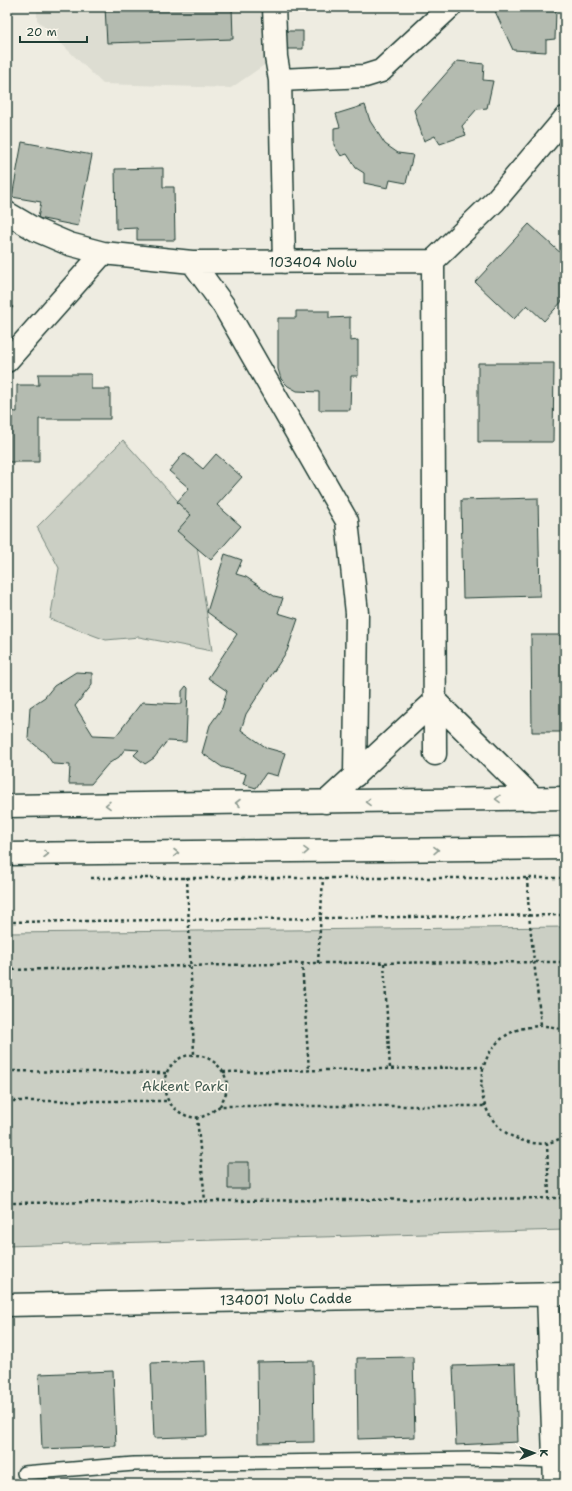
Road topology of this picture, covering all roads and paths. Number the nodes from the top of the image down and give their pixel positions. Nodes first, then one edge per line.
1 (274, 7) edge
2 (450, 7) edge
3 (280, 80) junction
4 (565, 118) edge
5 (7, 214) edge
6 (103, 253) junction
7 (192, 262) junction
8 (284, 262) junction
9 (433, 262) junction
10 (7, 362) edge
11 (436, 701) junction
12 (435, 754) dead end
13 (355, 776) junction
14 (534, 798) junction
15 (565, 798) edge
16 (326, 802) junction
17 (7, 806) edge
18 (565, 848) edge
19 (190, 853) junction
20 (7, 854) edge
21 (85, 878) dead end
22 (187, 878) junction
23 (323, 878) junction
24 (527, 878) junction
25 (565, 878) edge
26 (529, 915) junction
27 (565, 915) edge
28 (322, 918) junction
29 (190, 919) junction
30 (7, 922) edge
31 (535, 962) junction
32 (565, 962) edge
33 (302, 963) junction
34 (318, 963) junction
35 (384, 963) junction
36 (192, 966) junction
37 (7, 970) edge
38 (541, 1025) junction
39 (565, 1032) edge
40 (194, 1054) junction
41 (483, 1068) junction
42 (390, 1069) junction
43 (309, 1070) junction
44 (7, 1071) edge
45 (224, 1072) junction
46 (166, 1073) junction
47 (168, 1100) junction
48 (7, 1101) edge
49 (220, 1106) junction
50 (484, 1106) junction
51 (197, 1116) junction
52 (565, 1137) edge
53 (547, 1143) junction
54 (549, 1198) junction
55 (565, 1198) edge
56 (205, 1201) junction
57 (7, 1203) edge
58 (557, 1294) edge
59 (7, 1305) edge
60 (554, 1461) junction
61 (24, 1473) dead end
62 (555, 1484) edge

1 - 3 street
2 - 3 street
3 - 8 street
4 - 9 street
5 - 6 street, 103404 Nolu
6 - 7 street, 103404 Nolu
6 - 10 street
7 - 8 street, 103404 Nolu
7 - 13 street
8 - 9 street, 103404 Nolu
9 - 11 street
11 - 12 street
11 - 13 street
11 - 14 street
13 - 16 street
14 - 15 street
14 -> 16 street
16 -> 17 street
19 -> 18 street
20 -> 19 street
19 - 22 path
21 - 22 path
22 - 23 path
22 - 29 path
23 - 24 path
23 - 28 path
24 - 25 path
24 - 26 path
26 - 27 path
26 - 28 path
26 - 31 path
28 - 29 path
28 - 34 path
29 - 30 path
29 - 36 path
31 - 32 path
31 - 35 path
31 - 38 path
33 - 34 path
33 - 36 path
33 - 43 path
34 - 35 path
35 - 42 path
36 - 37 path
36 - 40 path
38 - 39 path
38 - 41 path
40 - 45 path
40 - 46 path
41 - 42 path
41 - 50 path
42 - 43 path
43 - 45 path
44 - 46 path
45 - 49 path
46 - 47 path
47 - 48 path
47 - 51 path
49 - 50 path
49 - 51 path
50 - 53 path
51 - 56 path
52 - 53 path
53 - 54 path
54 - 55 path
54 - 56 path
56 - 57 path
58 - 59 street, 134001 Nolu Cadde
58 - 60 street
60 - 61 lane
60 - 62 street

